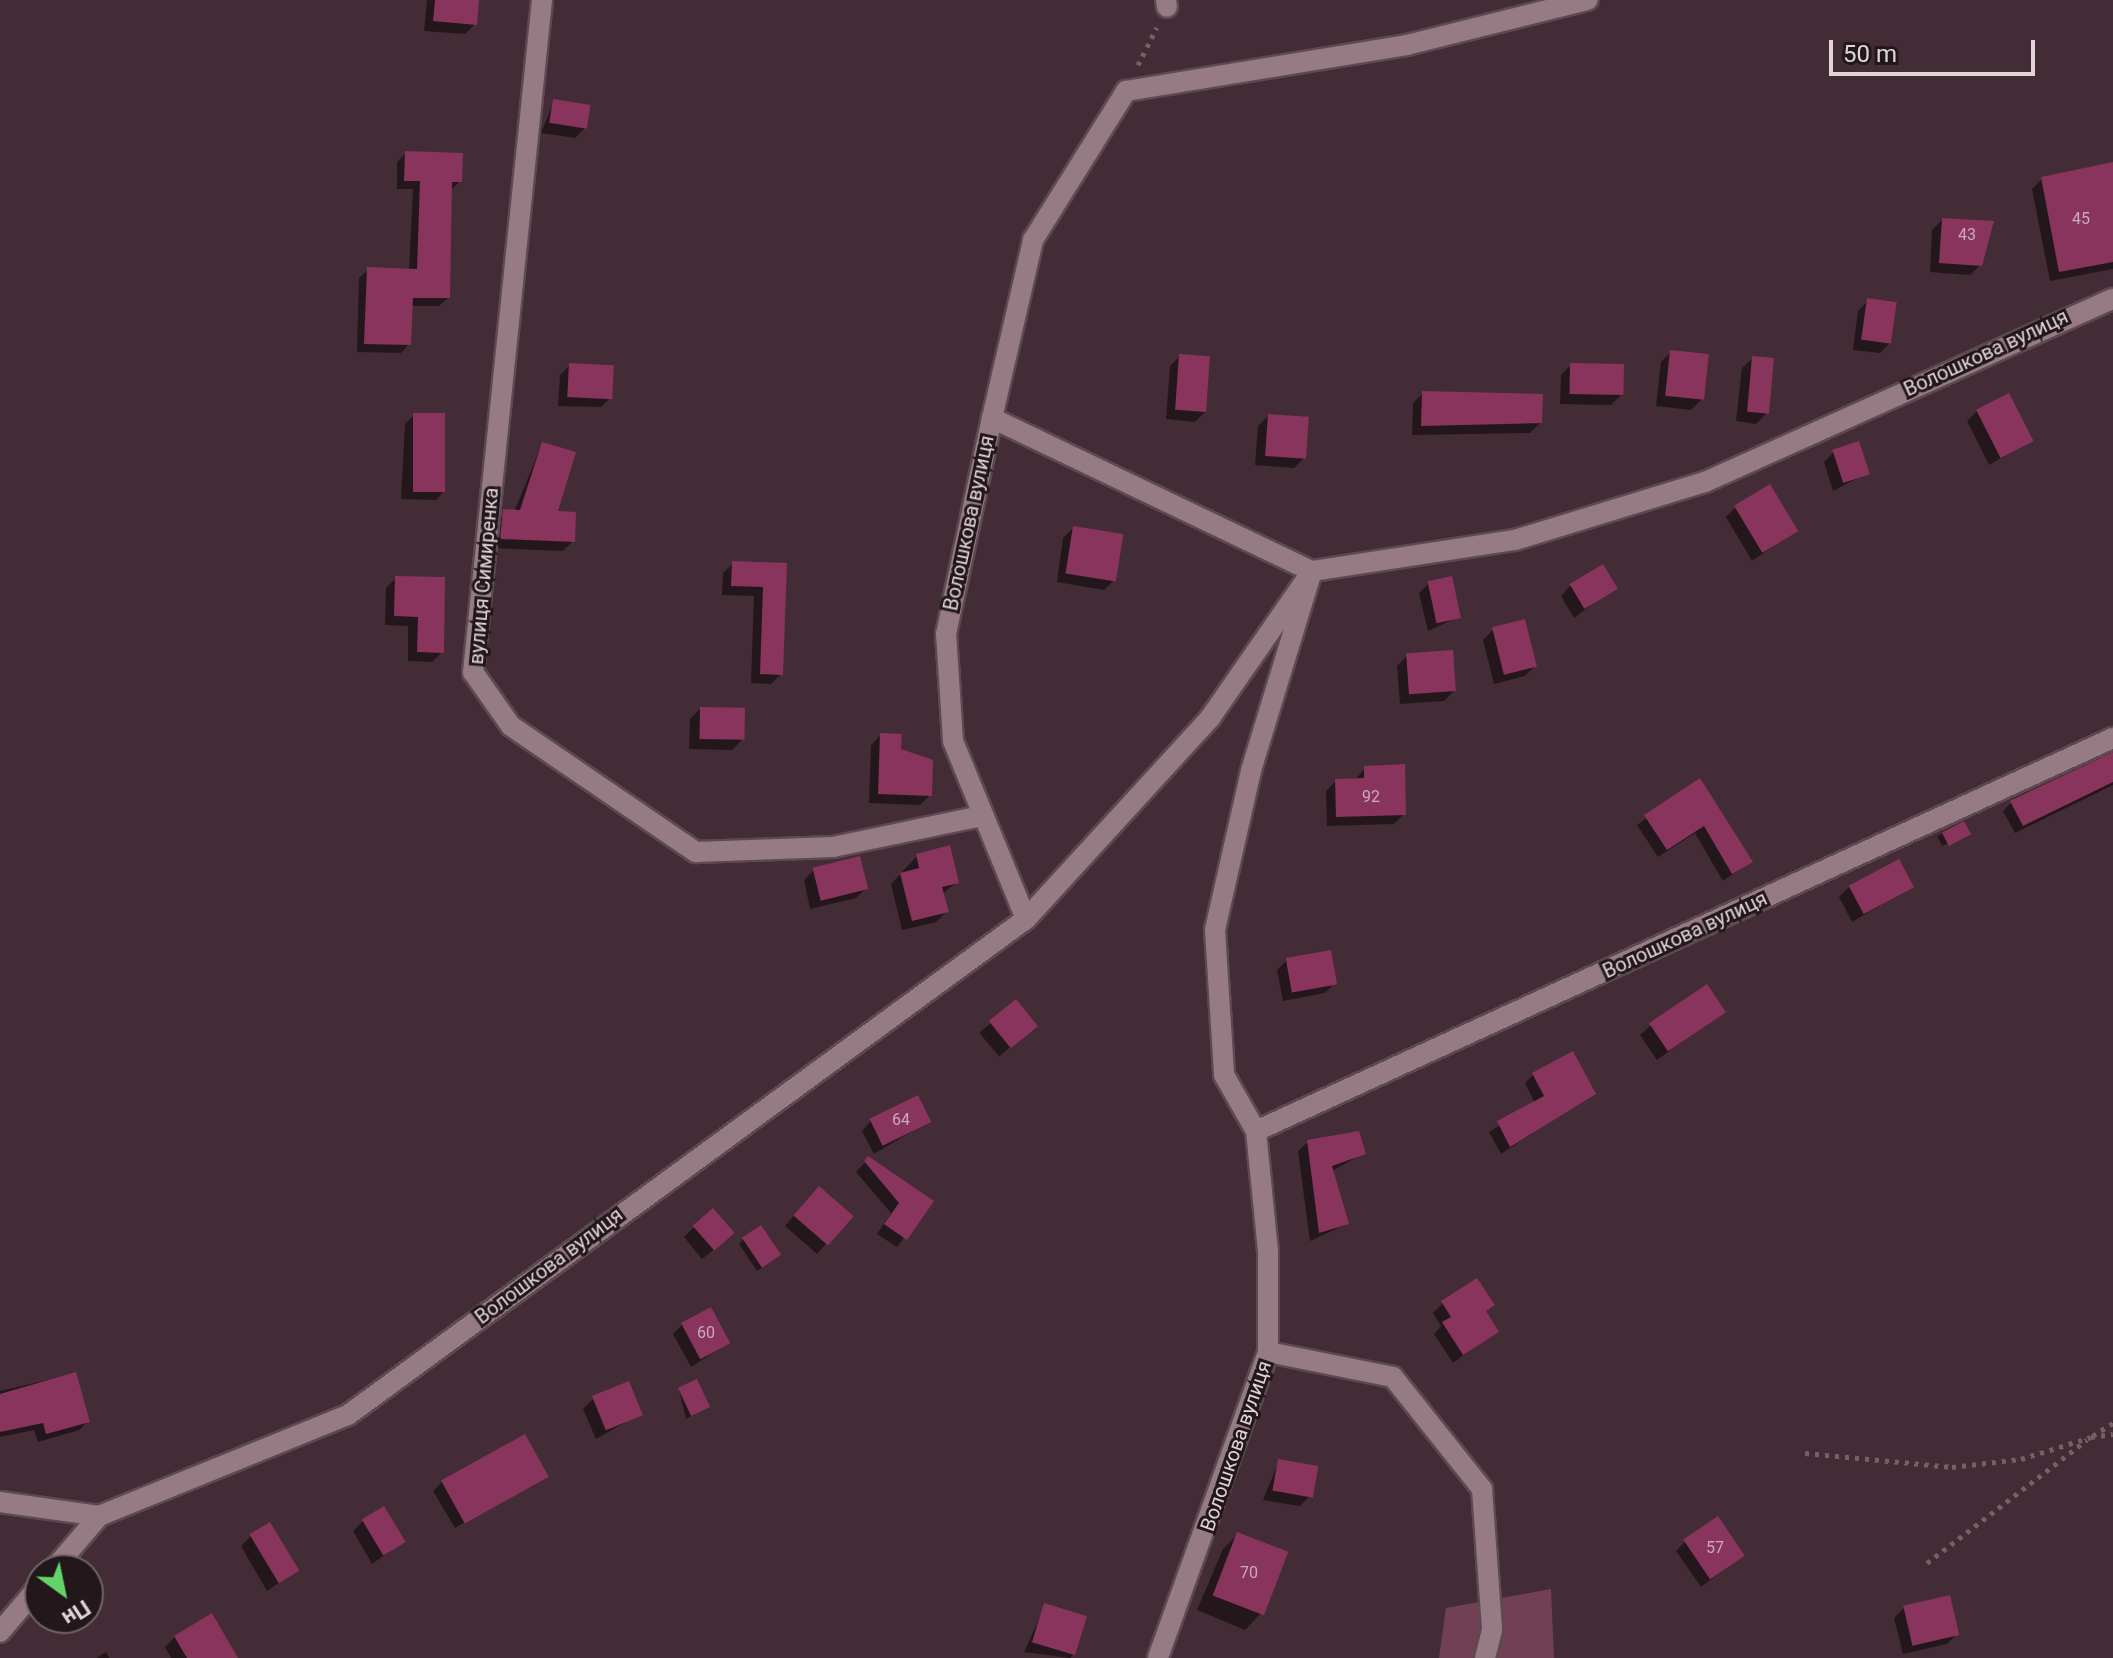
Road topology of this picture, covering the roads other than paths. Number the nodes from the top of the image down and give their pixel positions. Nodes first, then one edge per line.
1 (542, 0) edge
2 (1587, 0) edge
3 (2113, 299) edge
4 (992, 418) junction
5 (1312, 571) junction
6 (2113, 738) edge
7 (981, 816) junction
8 (1026, 919) junction
9 (1256, 1131) junction
10 (1268, 1352) junction
11 (0, 1502) edge
12 (99, 1516) junction
13 (67, 1554) edge
14 (24, 1604) edge
15 (0, 1632) edge
16 (1159, 1658) edge
17 (1485, 1658) edge

1 - 7 street, вулиця Симиренка
2 - 4 street
3 - 5 street, Волошкова вулиця
4 - 5 street, Волошкова вулиця
4 - 7 street, Волошкова вулиця
5 - 8 street, Волошкова вулиця
5 - 9 street, Волошкова вулиця
6 - 9 street, Волошкова вулиця
7 - 8 street, Волошкова вулиця
8 - 12 street, Волошкова вулиця
9 - 10 street, Волошкова вулиця
10 - 16 street, Волошкова вулиця
10 - 17 street
11 - 12 street
12 - 13 street, Волошкова вулиця
14 - 15 street

